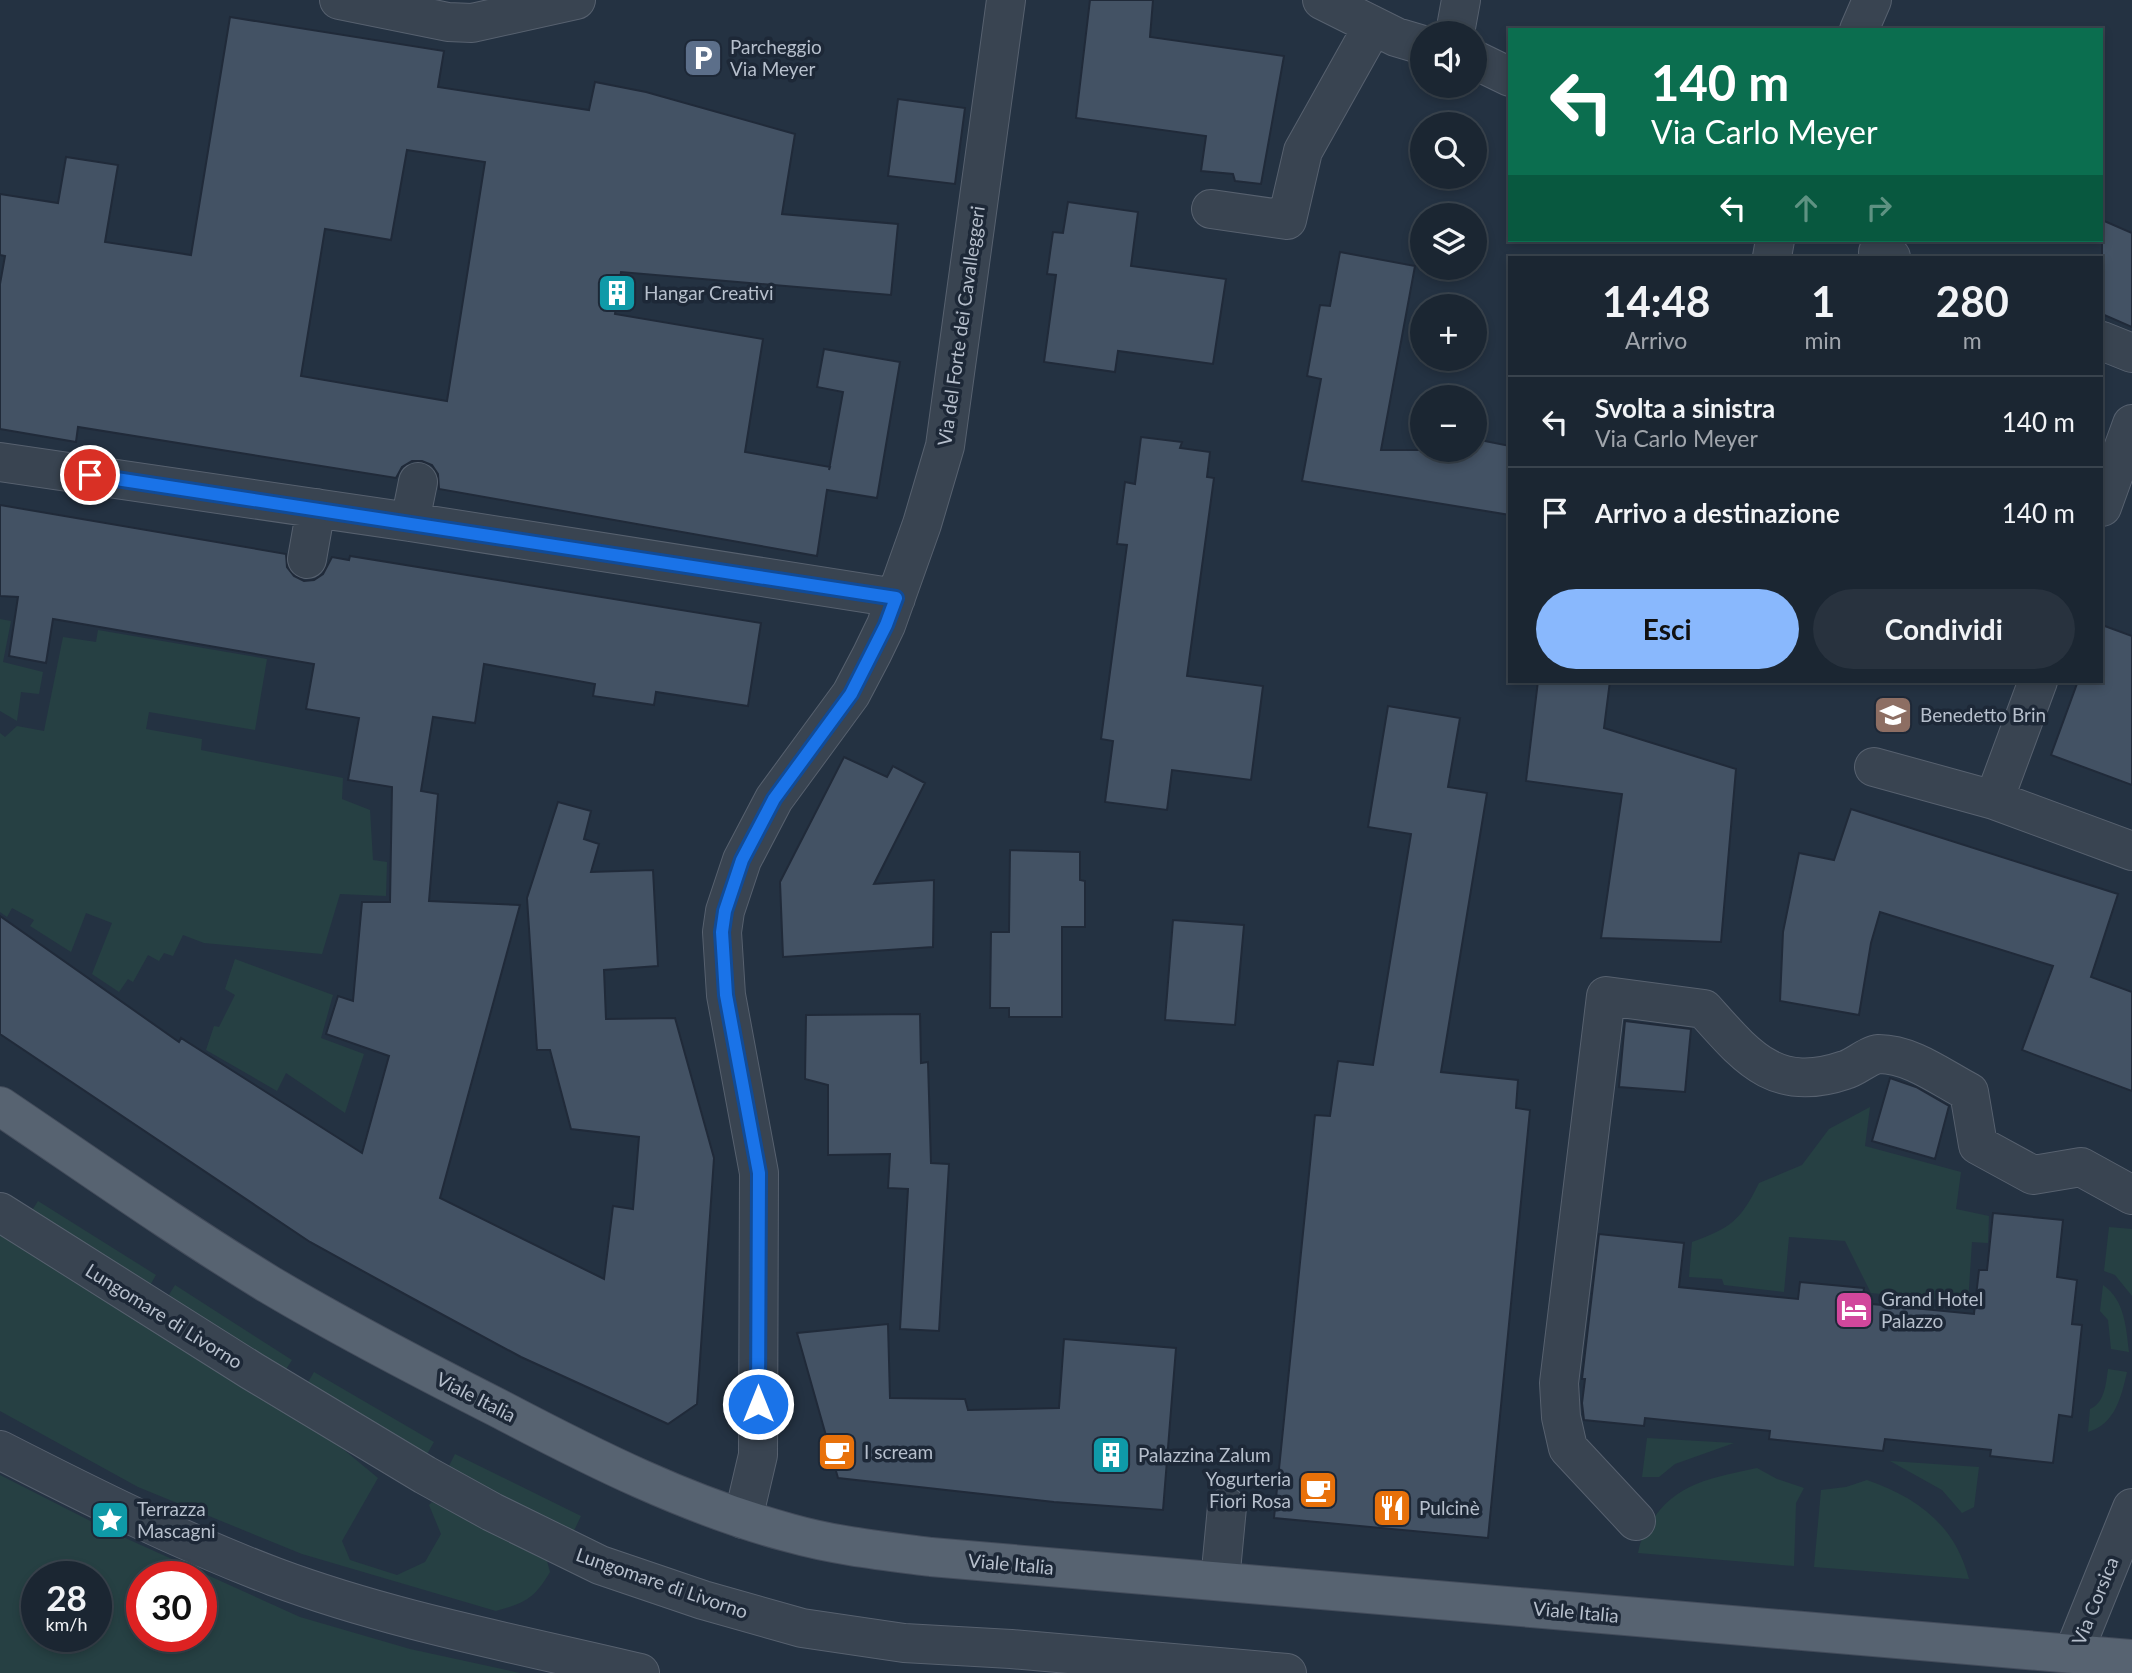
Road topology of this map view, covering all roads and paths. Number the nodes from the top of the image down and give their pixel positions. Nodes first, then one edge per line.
1 (339, 0) edge
2 (576, 0) edge
3 (1006, 0) edge
4 (1322, 0) edge
5 (1461, 0) edge
6 (1872, 0) edge
7 (1457, 21) edge
8 (1373, 26) junction
9 (1860, 28) edge
10 (1410, 40) edge
11 (1487, 66) edge
12 (1508, 76) edge
13 (1211, 209) dead end
14 (1882, 242) edge
15 (1888, 256) edge
16 (2103, 341) edge
17 (2132, 353) edge
18 (2132, 424) edge
19 (0, 462) edge
20 (418, 482) dead end
21 (2103, 504) edge
22 (316, 508) junction
23 (410, 522) junction
24 (307, 559) dead end
25 (896, 598) junction
26 (2037, 683) edge
27 (1874, 767) dead end
28 (1994, 800) junction
29 (2132, 851) edge
30 (0, 1106) edge
31 (2132, 1195) edge
32 (0, 1212) edge
33 (0, 1450) edge
34 (1227, 1507) dead end
35 (743, 1518) junction
36 (2130, 1518) edge
37 (1636, 1521) dead end
38 (1220, 1581) junction
39 (2073, 1654) junction
40 (2132, 1659) edge
41 (640, 1673) edge
42 (1287, 1673) edge

1 - 2 street
3 - 25 street, Via del Forte dei Cavalleggeri
4 - 8 street
5 - 7 street
6 - 9 street
8 - 10 street
8 - 13 street
11 - 12 street
14 - 15 street
16 - 17 street
18 - 21 street
19 - 22 street
20 - 23 street
22 - 23 street
22 - 24 street
23 - 25 street
25 - 35 street, Via del Forte dei Cavalleggeri
26 - 28 street
27 - 28 street
28 - 29 street
30 - 35 main road, Viale Italia
31 - 37 street
32 - 42 street, Lungomare di Livorno
33 - 41 street
34 - 38 street
35 - 38 main road, Viale Italia
36 - 39 street, Via Corsica
38 - 39 main road, Viale Italia
39 - 40 main road, Viale Italia

